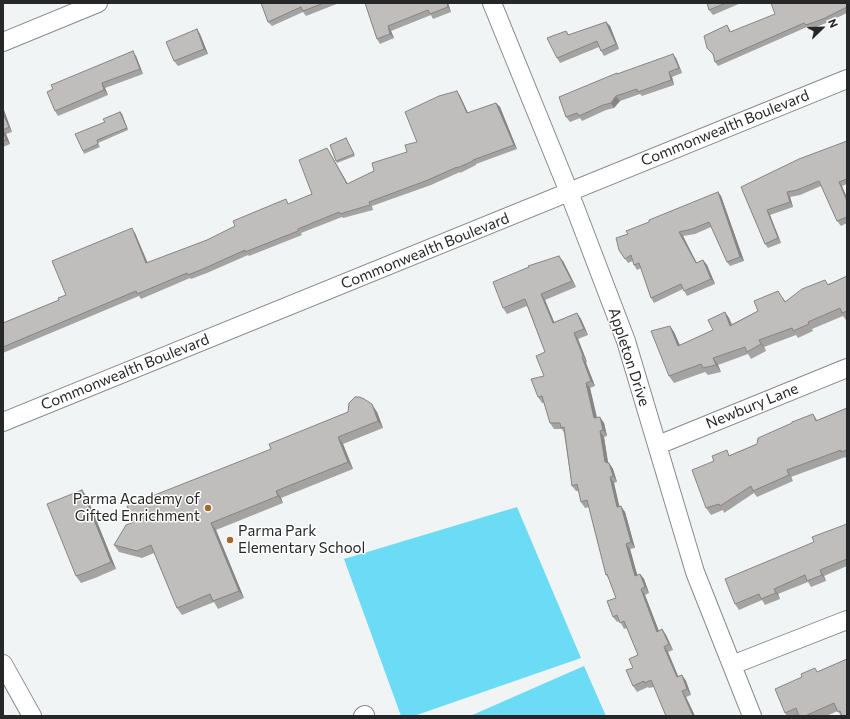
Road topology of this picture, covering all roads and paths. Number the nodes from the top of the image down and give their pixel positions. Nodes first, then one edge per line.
1 (98, 3) edge
2 (492, 3) edge
3 (3, 42) edge
4 (847, 79) edge
5 (569, 192) junction
6 (847, 368) edge
7 (3, 422) edge
8 (658, 445) junction
9 (847, 620) edge
10 (3, 664) edge
11 (732, 665) junction
12 (32, 716) edge
13 (752, 716) edge

1 - 3 street
2 - 5 street, Appleton Drive
4 - 5 street, Commonwealth Boulevard
5 - 7 street, Commonwealth Boulevard
5 - 8 street, Appleton Drive
6 - 8 street, Newbury Lane
8 - 11 street, Appleton Drive
9 - 11 street
10 - 12 street
11 - 13 street, Appleton Drive

